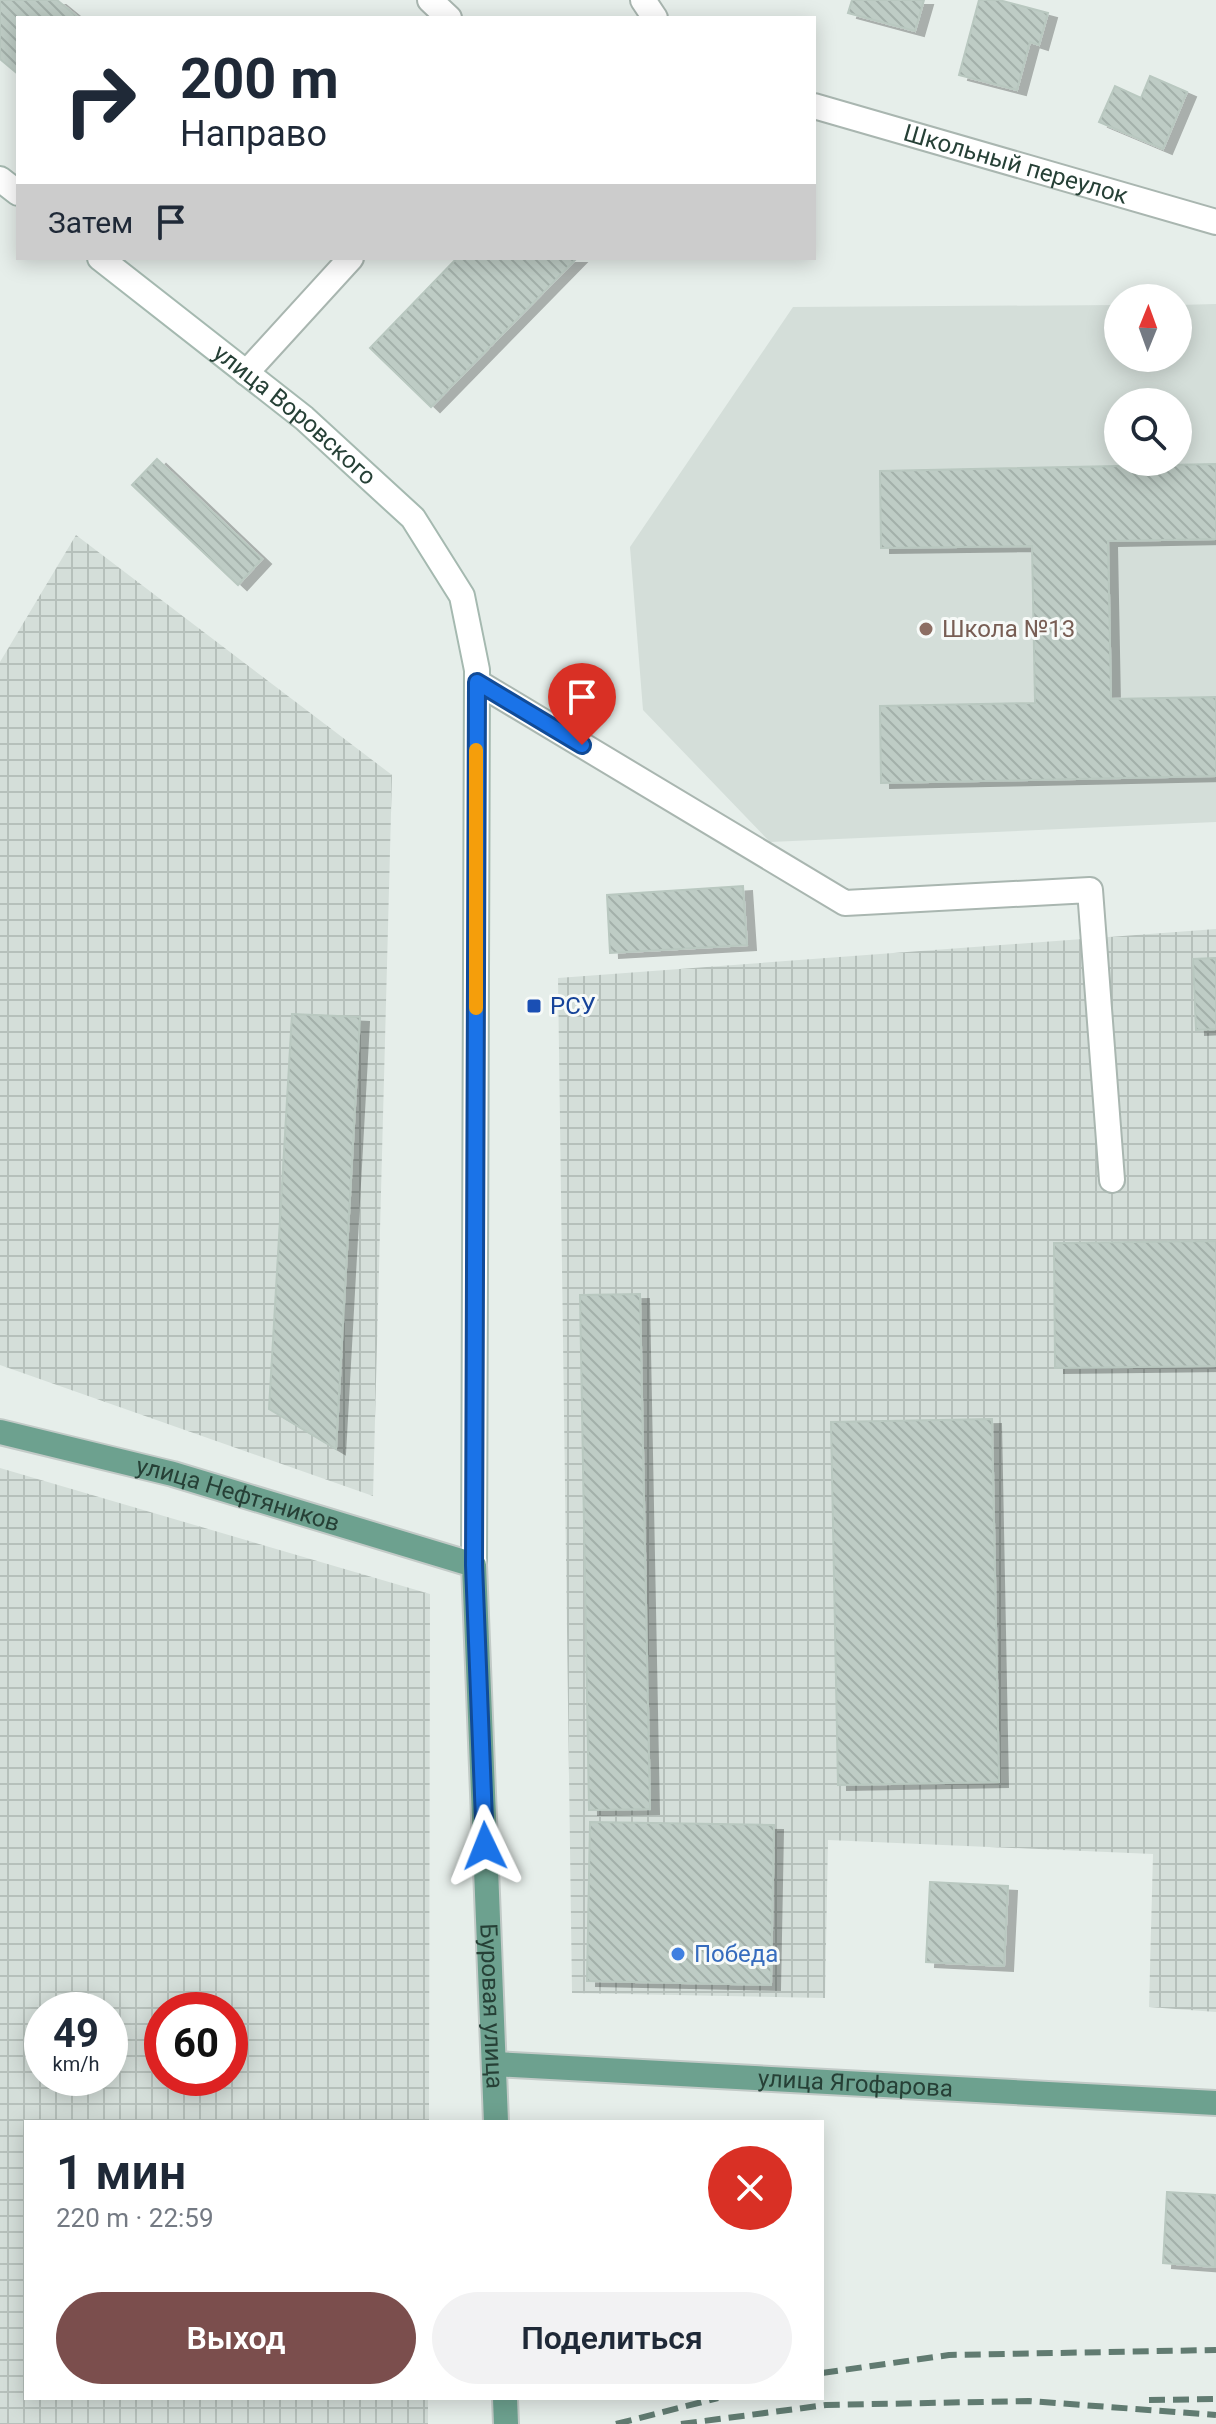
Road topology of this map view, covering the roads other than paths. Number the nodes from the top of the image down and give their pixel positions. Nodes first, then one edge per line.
1 (430, 0) edge
2 (447, 16) edge
3 (816, 107) edge
4 (0, 179) edge
5 (16, 191) edge
6 (1216, 222) edge
7 (103, 260) edge
8 (349, 260) edge
9 (246, 373) junction
10 (462, 596) joint
11 (477, 682) junction
12 (1112, 1180) dead end
13 (0, 1432) edge
14 (474, 1565) junction
15 (494, 2064) junction
16 (1216, 2103) edge
17 (496, 2120) edge
18 (505, 2400) edge
19 (506, 2424) edge

1 - 2 street
3 - 6 street, Школьный переулок
4 - 5 street
7 - 9 street, улица Воровского
8 - 9 street
9 - 10 street, улица Воровского
10 - 11 street, Буровая улица
11 - 12 street
11 - 14 street, Буровая улица
13 - 14 main road, улица Нефтяников
14 - 15 main road, Буровая улица
15 - 16 main road, улица Ягофарова
15 - 17 main road, Буровая улица
18 - 19 main road

